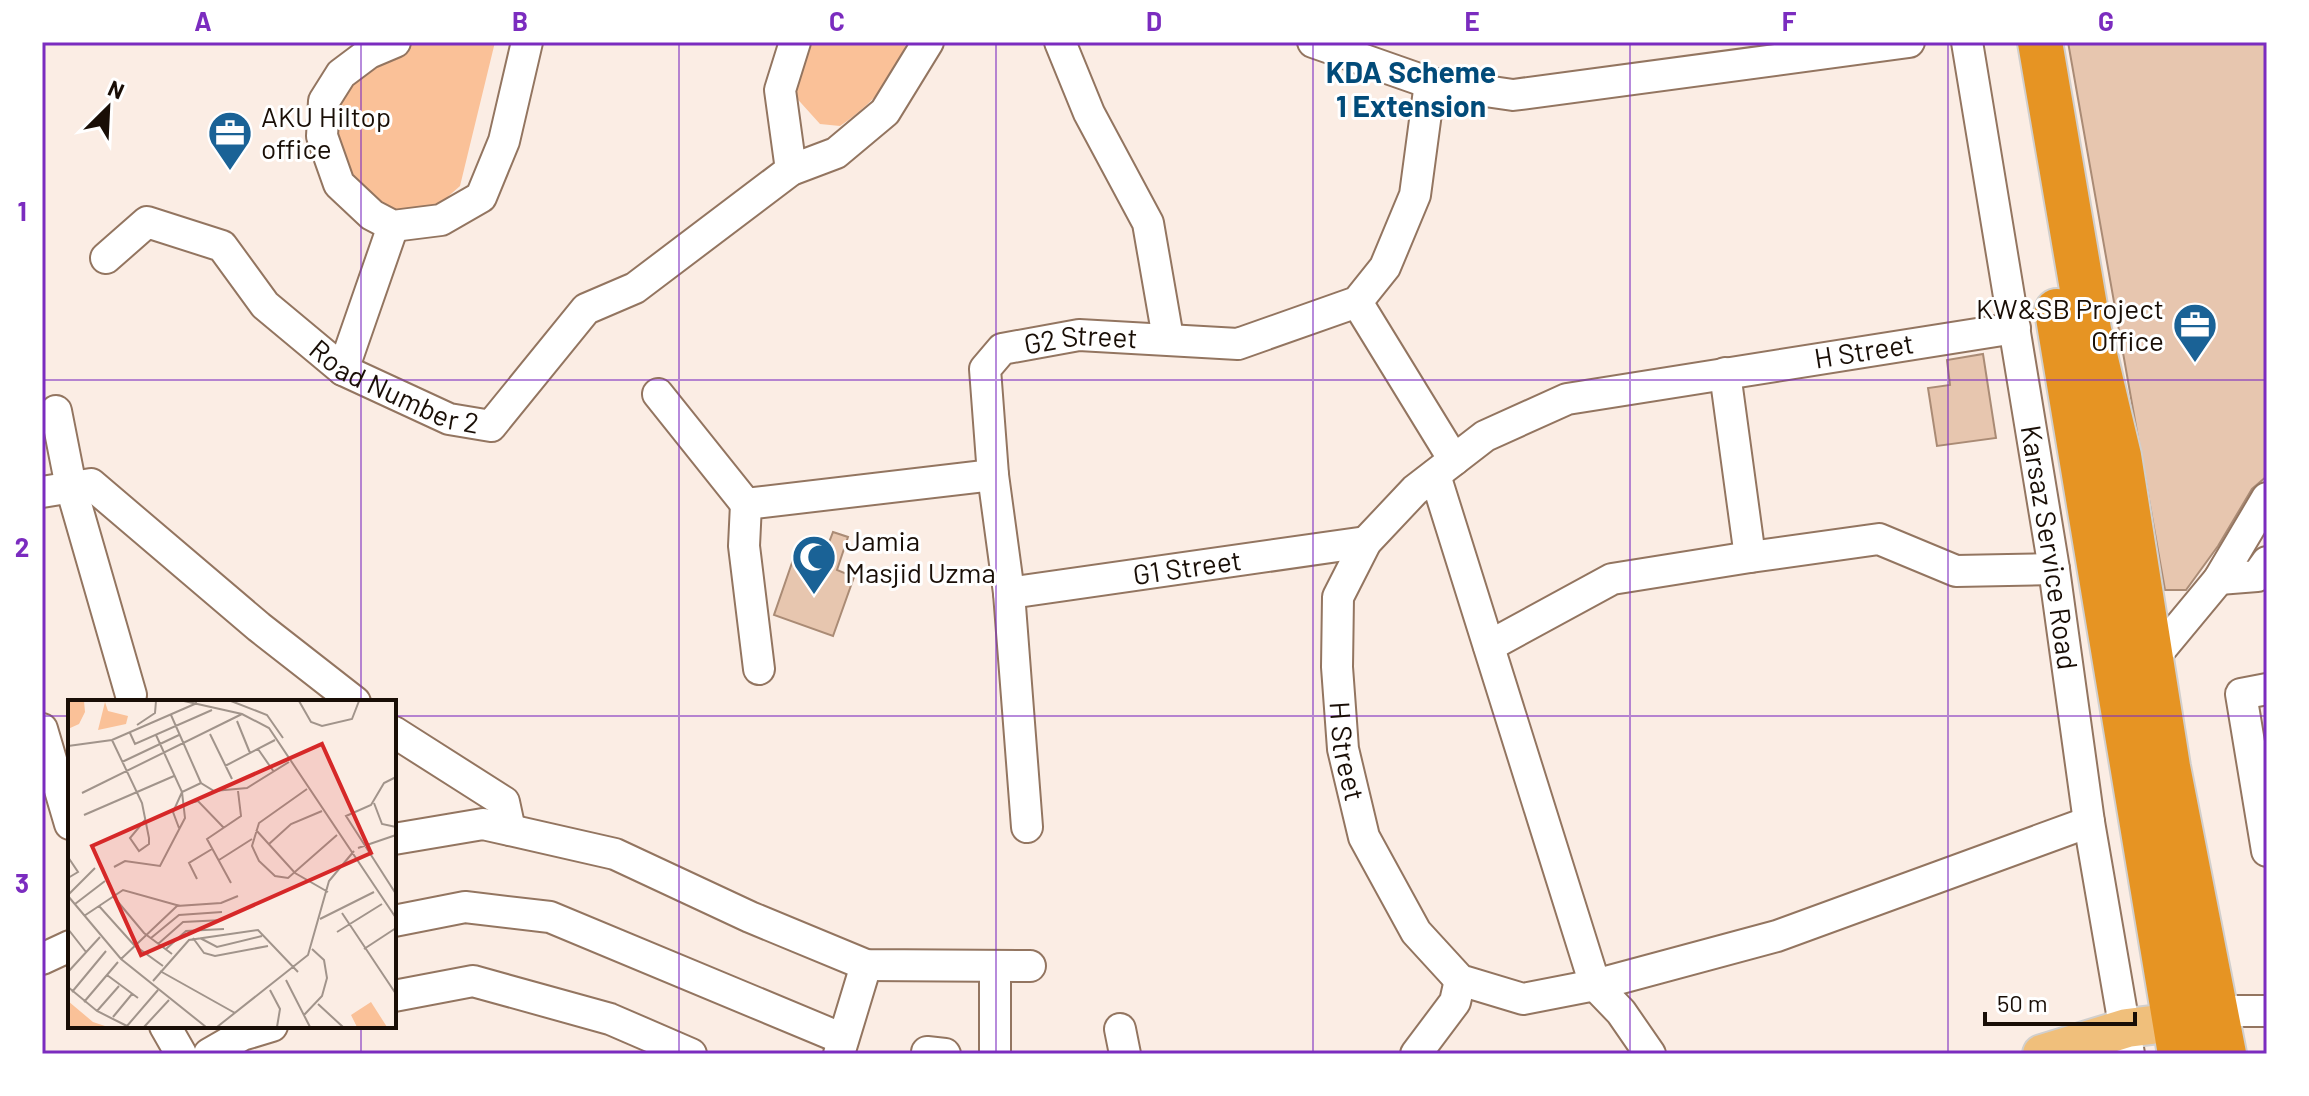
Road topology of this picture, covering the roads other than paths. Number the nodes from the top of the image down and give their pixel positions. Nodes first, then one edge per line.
1 (395, 42) edge
2 (527, 42) edge
3 (795, 42) edge
4 (928, 42) edge
5 (1060, 42) edge
6 (1313, 42) edge
7 (1909, 42) edge
8 (1967, 42) edge
9 (2012, 42) edge
10 (2040, 42) edge
11 (1796, 50) edge
12 (1430, 83) junction
13 (791, 170) junction
14 (393, 226) junction
15 (106, 258) dead end
16 (1357, 302) junction
17 (2015, 328) junction
18 (1168, 338) junction
19 (343, 370) junction
20 (1725, 373) junction
21 (658, 394) dead end
22 (56, 411) dead end
23 (1444, 467) junction
24 (993, 475) junction
25 (57, 490) edge
26 (2267, 498) edge
27 (746, 504) junction
28 (1366, 542) junction
29 (1750, 557) junction
30 (2267, 562) edge
31 (2054, 569) junction
32 (2219, 579) junction
33 (1009, 593) junction
34 (1489, 646) junction
35 (2151, 661) junction
36 (759, 669) dead end
37 (2254, 692) edge
38 (131, 695) dead end
39 (352, 700) edge
40 (396, 733) edge
41 (53, 742) edge
42 (68, 814) edge
43 (2089, 822) junction
44 (1027, 827) dead end
45 (510, 830) junction
46 (396, 839) edge
47 (2267, 851) edge
48 (396, 921) edge
49 (68, 947) edge
50 (42, 959) edge
51 (866, 965) junction
52 (995, 966) junction
53 (1030, 966) dead end
54 (1460, 980) junction
55 (1595, 985) junction
56 (396, 996) edge
57 (2267, 1011) edge
58 (166, 1028) edge
59 (265, 1028) edge
60 (2191, 1029) edge
61 (2128, 1041) edge
62 (841, 1047) edge
63 (181, 1054) edge
64 (209, 1054) edge
65 (691, 1054) edge
66 (995, 1054) edge
67 (1416, 1054) edge
68 (1650, 1054) edge
69 (2042, 1054) edge
70 (2224, 1054) edge

1 - 14 street
2 - 14 street
3 - 13 street
4 - 13 street, Road Number 2
5 - 18 street
6 - 12 street
7 - 11 street
8 - 17 street, Karsaz Service Road
9 - 60 highway
10 - 35 highway
11 - 12 street
12 - 16 street
13 - 19 street, Road Number 2
14 - 19 street
15 - 19 street, Road Number 2
16 - 18 street, G2 Street
16 - 23 street
17 - 20 street, H Street
17 - 31 street, Karsaz Service Road
18 - 24 street, G2 Street
20 - 23 street, H Street
20 - 29 street
21 - 27 street
22 - 25 street
23 - 28 street, H Street
23 - 34 street
24 - 27 street
24 - 33 street, G2 Street
25 - 38 street
25 - 39 street
26 - 32 street
27 - 36 street
28 - 33 street, G1 Street
28 - 54 street, H Street
29 - 31 street
29 - 34 street
30 - 32 street
31 - 43 street, Karsaz Service Road
32 - 35 street
33 - 44 street, G2 Street
34 - 55 street
35 - 60 highway
37 - 47 street
40 - 45 street
41 - 42 street
43 - 55 street
43 - 61 street, Karsaz Service Road
45 - 46 street
45 - 51 street
48 - 62 street
49 - 50 street
51 - 52 street
51 - 62 street
52 - 53 street
52 - 66 street
54 - 55 street
54 - 67 street
55 - 68 street
56 - 65 street
57 - 60 street
58 - 63 street
59 - 64 street
60 - 61 main road
60 - 70 highway
61 - 69 main road

